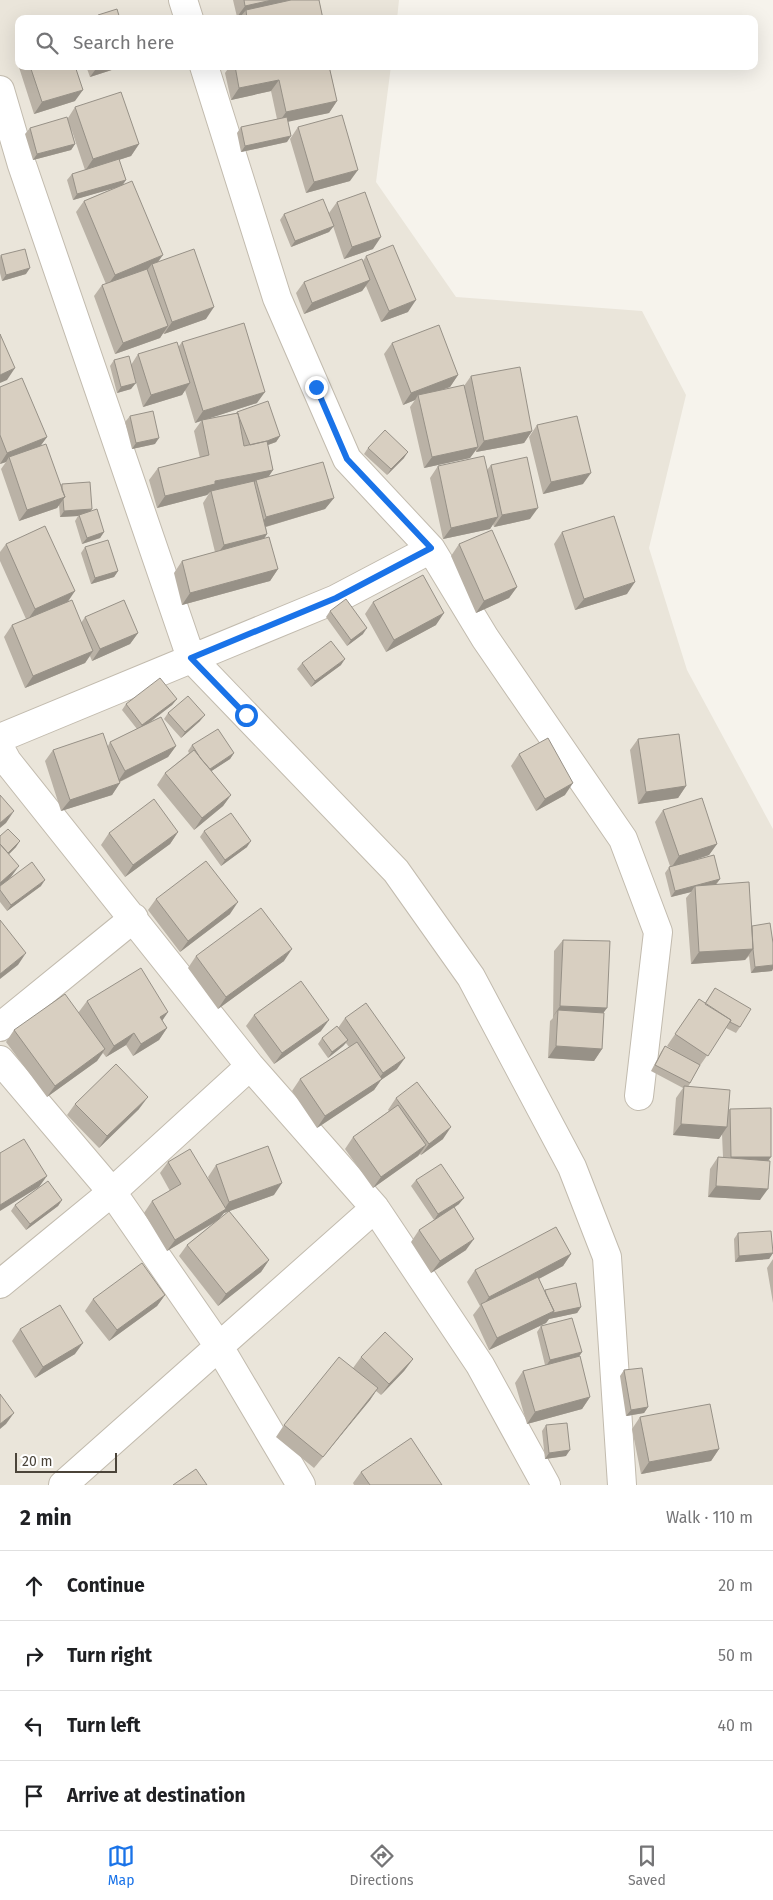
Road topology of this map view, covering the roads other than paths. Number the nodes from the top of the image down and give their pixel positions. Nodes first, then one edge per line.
1 (183, 0) edge
2 (188, 15) edge
3 (205, 70) edge
4 (0, 90) edge
5 (431, 548) junction
6 (191, 658) junction
7 (0, 738) edge
8 (0, 748) edge
9 (134, 918) junction
10 (0, 1027) edge
11 (0, 1060) edge
12 (250, 1066) junction
13 (639, 1096) dead end
14 (112, 1192) junction
15 (375, 1208) junction
16 (0, 1284) edge
17 (218, 1345) junction
18 (63, 1485) edge
19 (301, 1485) edge
20 (546, 1485) edge
21 (622, 1485) edge

1 - 2 street
3 - 5 street
4 - 6 street
5 - 6 street
5 - 13 street
6 - 7 street
6 - 21 street
8 - 9 street
9 - 10 street
9 - 12 street
11 - 14 street
12 - 14 street
12 - 15 street
14 - 16 street
14 - 17 street
15 - 17 street
15 - 20 street
17 - 18 street
17 - 19 street

